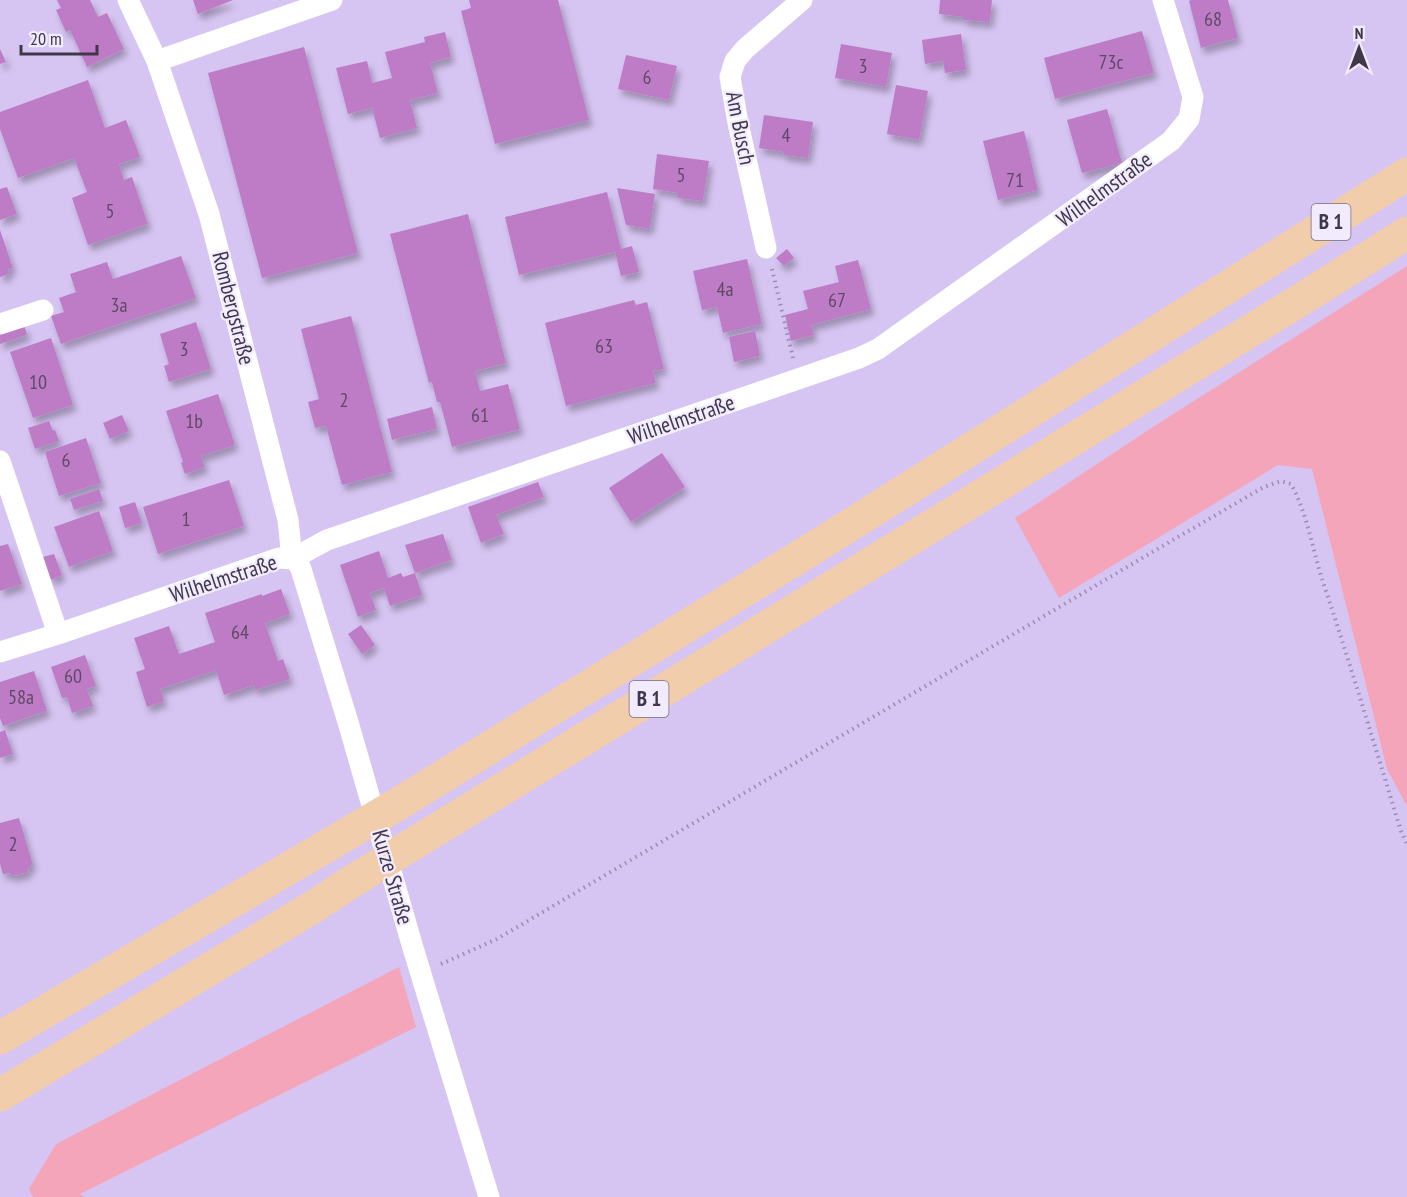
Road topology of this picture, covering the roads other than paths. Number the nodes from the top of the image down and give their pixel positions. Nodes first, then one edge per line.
1 (128, 0) edge
2 (332, 0) edge
3 (802, 0) edge
4 (1163, 0) edge
5 (157, 61) junction
6 (1407, 174) edge
7 (1407, 233) edge
8 (766, 248) road end
9 (44, 310) dead end
10 (0, 324) edge
11 (0, 461) edge
12 (292, 559) junction
13 (58, 633) junction
14 (0, 652) edge
15 (0, 1038) edge
16 (0, 1095) edge
17 (489, 1197) edge

1 - 5 street, Rombergstraße
2 - 5 street
3 - 8 street, Am Busch
4 - 12 street, Wilhelmstraße
5 - 12 street, Rombergstraße
6 - 15 highway, B 1
7 - 16 highway, B 1
9 - 10 street
11 - 13 street
12 - 13 street, Wilhelmstraße
12 - 17 street, Kurze Straße
13 - 14 street, Wilhelmstraße

